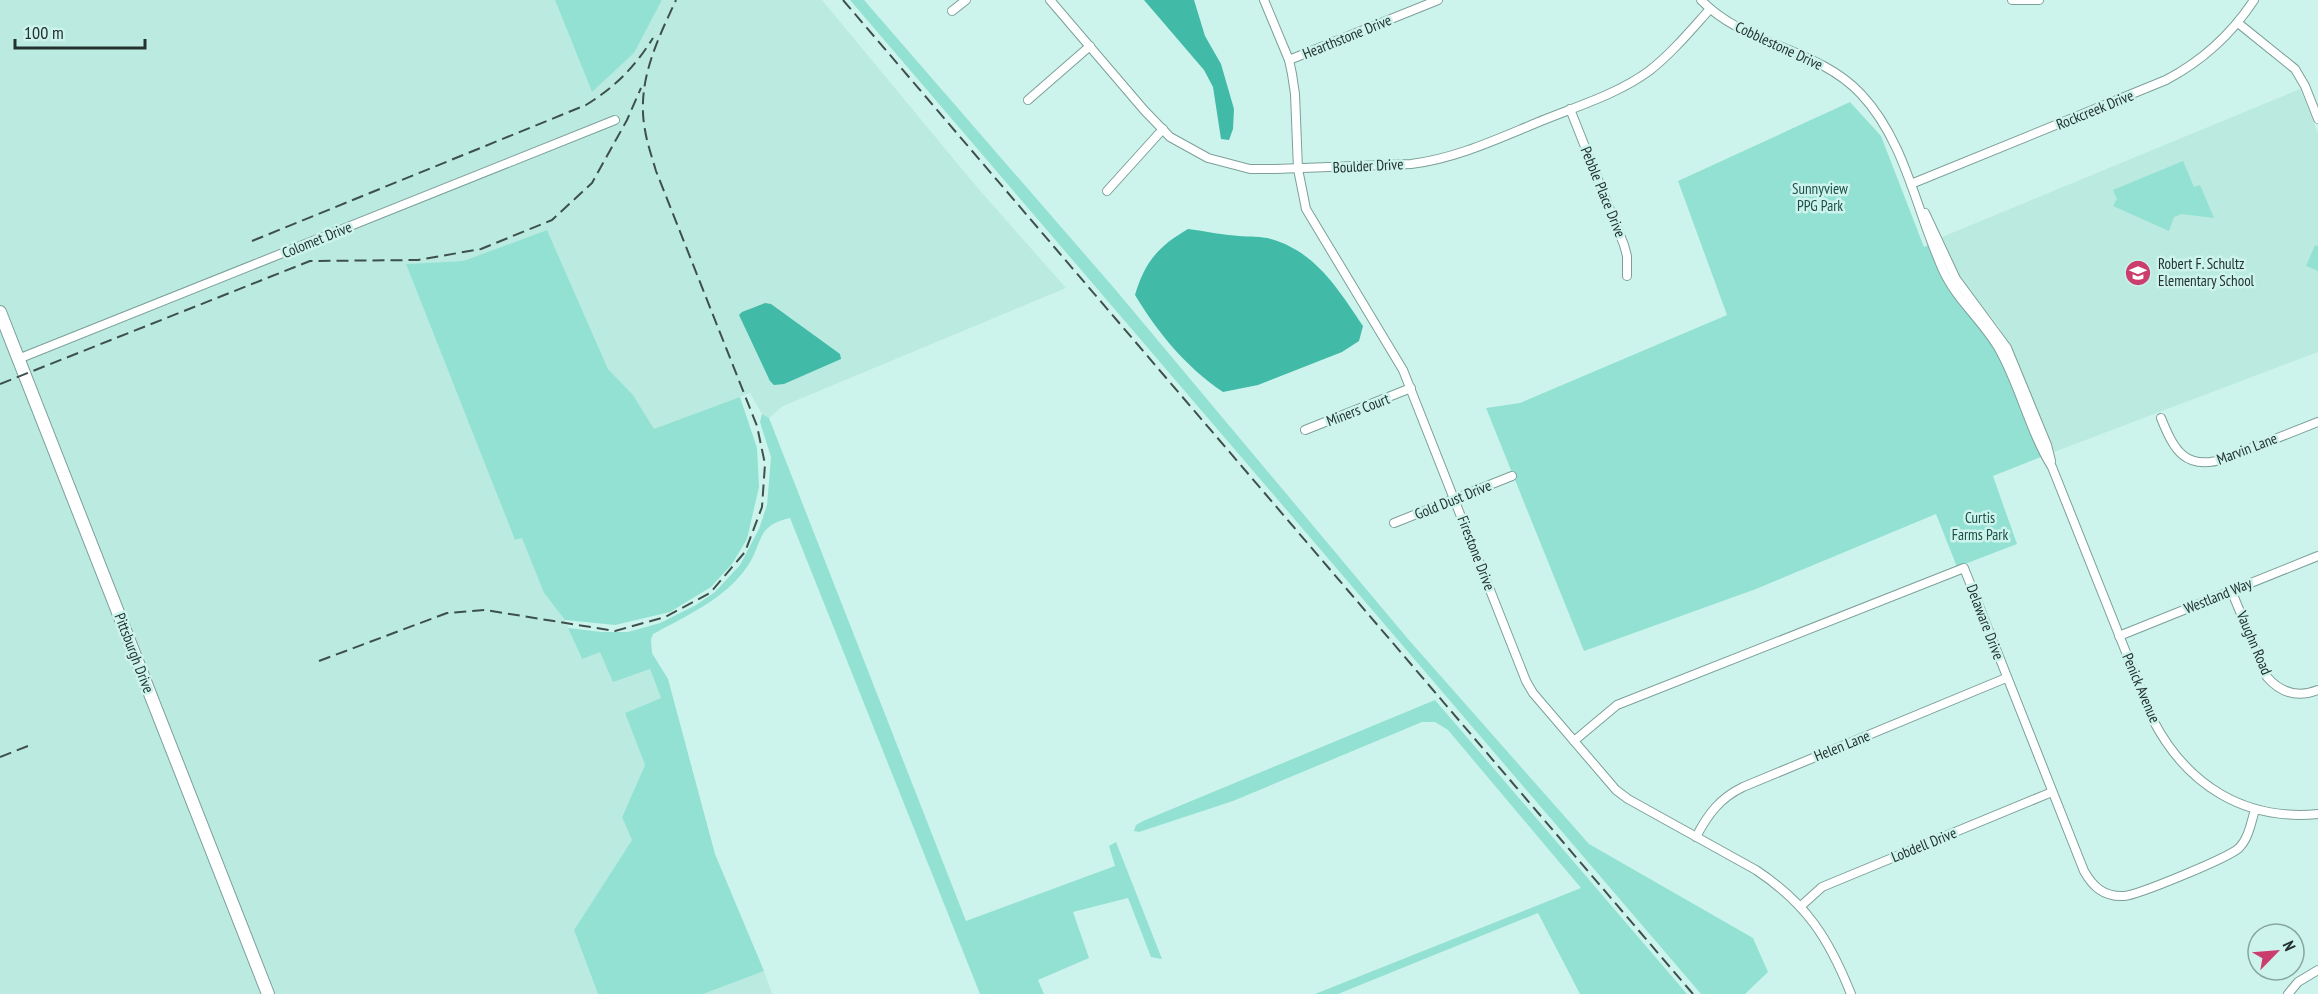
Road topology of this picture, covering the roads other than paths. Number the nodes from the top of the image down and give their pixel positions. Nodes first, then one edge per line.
1 (966, 0) edge
2 (1050, 0) edge
3 (1264, 0) edge
4 (1438, 0) edge
5 (1701, 0) edge
6 (2012, 0) edge
7 (2039, 0) edge
8 (2254, 0) edge
9 (1710, 9) junction
10 (952, 11) dead end
11 (2238, 23) junction
12 (1090, 46) junction
13 (1289, 60) junction
14 (1028, 100) dead end
15 (1570, 110) junction
16 (2318, 119) edge
17 (615, 120) dead end
18 (1163, 129) junction
19 (1298, 169) junction
20 (1911, 184) junction
21 (1107, 191) dead end
22 (1627, 276) dead end
23 (0, 312) edge
24 (18, 359) junction
25 (1411, 388) junction
26 (2161, 418) dead end
27 (2318, 422) edge
28 (1305, 430) dead end
29 (1512, 476) dead end
30 (1455, 499) junction
31 (1394, 523) dead end
32 (2318, 556) edge
33 (2231, 590) junction
34 (2119, 636) junction
35 (2006, 678) junction
36 (2318, 690) edge
37 (1574, 741) junction
38 (2052, 792) junction
39 (2255, 810) junction
40 (2318, 814) edge
41 (1695, 837) junction
42 (1801, 906) junction
43 (2318, 970) edge
44 (268, 994) edge
45 (1851, 994) edge
46 (2288, 994) edge

1 - 10 street
2 - 12 street, Boulder Drive
3 - 13 street, Firestone Drive
4 - 13 street, Hearthstone Drive
5 - 9 street, Cobblestone Drive
6 - 7 street
8 - 11 street, Rockcreek Drive
9 - 15 street, Boulder Drive
9 - 20 street, Cobblestone Drive
11 - 16 street
11 - 20 street, Rockcreek Drive
12 - 14 street
12 - 18 street, Boulder Drive
13 - 19 street, Firestone Drive
15 - 19 street, Boulder Drive
15 - 22 street, Pebble Place Drive
17 - 24 street, Colomet Drive
18 - 19 street, Boulder Drive
18 - 21 street
19 - 25 street, Firestone Drive
20 - 34 street, Penick Avenue
23 - 24 street, Pittsburgh Drive
24 - 44 street, Pittsburgh Drive
25 - 28 street, Miners Court
25 - 30 street, Firestone Drive
26 - 27 street, Marvin Lane
29 - 30 street, Gold Dust Drive
30 - 31 street, Gold Dust Drive
30 - 37 street, Firestone Drive
32 - 33 street, Westland Way
33 - 34 street, Westland Way
33 - 36 street, Vaughn Road
34 - 39 street, Penick Avenue
35 - 37 street, Delaware Drive
35 - 38 street, Delaware Drive
35 - 41 street, Helen Lane
37 - 41 street, Firestone Drive
38 - 39 street, Delaware Drive
38 - 42 street, Lobdell Drive
39 - 40 street, Penick Avenue
41 - 42 street, Firestone Drive
42 - 45 street, Firestone Drive
43 - 46 street

